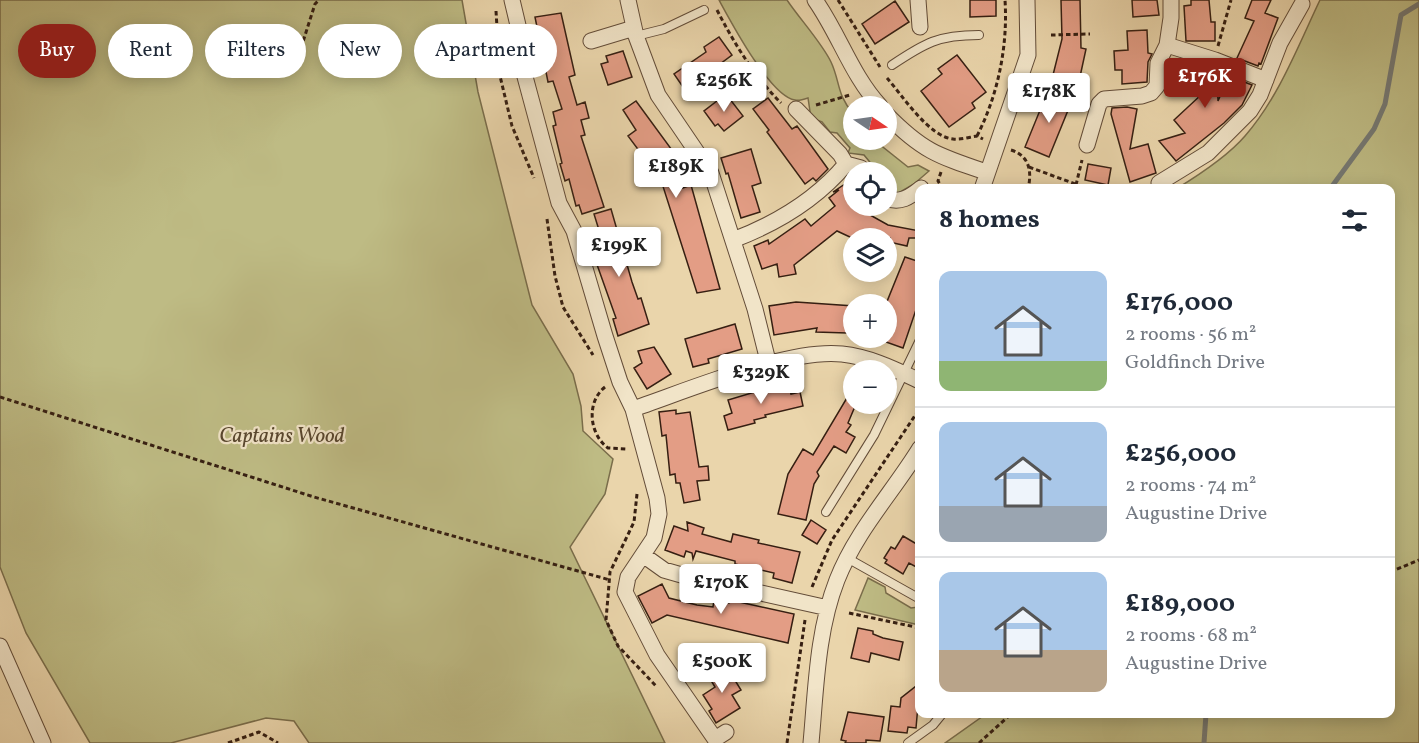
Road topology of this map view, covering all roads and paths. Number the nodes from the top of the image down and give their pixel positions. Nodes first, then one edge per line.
1 (319, 0) edge
2 (496, 0) edge
3 (512, 0) edge
4 (628, 0) edge
5 (815, 0) edge
6 (918, 0) edge
7 (1005, 0) edge
8 (1027, 0) edge
9 (1171, 0) edge
10 (1231, 0) edge
11 (1302, 4) dead end
12 (717, 9) dead end
13 (704, 10) dead end
14 (920, 27) joint
15 (306, 32) edge
16 (635, 32) junction
17 (1090, 34) dead end
18 (979, 35) dead end
19 (1051, 35) dead end
20 (591, 40) dead end
21 (924, 43) junction
22 (1167, 45) junction
23 (1215, 60) junction
24 (892, 65) dead end
25 (1266, 80) junction
26 (867, 90) junction
27 (872, 96) edge
28 (796, 109) junction
29 (897, 125) edge
30 (977, 135) junction
31 (953, 140) dead end
32 (988, 142) dead end
33 (1087, 145) joint
34 (1016, 152) dead end
35 (845, 162) edge
36 (1029, 166) junction
37 (843, 167) edge
38 (942, 170) dead end
39 (986, 172) junction
40 (535, 181) dead end
41 (1159, 183) dead end
42 (939, 184) edge
43 (983, 184) edge
44 (1029, 184) edge
45 (1074, 184) edge
46 (1076, 184) edge
47 (915, 193) edge
48 (897, 199) edge
49 (546, 213) dead end
50 (733, 240) junction
51 (915, 350) edge
52 (597, 361) dead end
53 (769, 364) junction
54 (904, 373) junction
55 (915, 378) edge
56 (612, 392) dead end
57 (0, 397) edge
58 (633, 409) junction
59 (915, 416) edge
60 (632, 448) dead end
61 (915, 455) edge
62 (637, 483) dead end
63 (825, 512) dead end
64 (643, 555) junction
65 (847, 558) junction
66 (1419, 560) edge
67 (1395, 570) edge
68 (608, 580) junction
69 (626, 580) junction
70 (915, 596) edge
71 (808, 604) junction
72 (828, 608) junction
73 (849, 613) dead end
74 (915, 627) edge
75 (0, 646) edge
76 (662, 693) dead end
77 (939, 718) edge
78 (1007, 718) edge
79 (726, 732) dead end
80 (43, 743) edge
81 (228, 743) edge
82 (278, 743) edge
83 (787, 743) edge
84 (811, 743) edge
85 (908, 743) edge
86 (979, 743) edge

1 - 15 path
2 - 40 path
3 - 58 street
4 - 16 street
5 - 26 street
6 - 14 street
7 - 30 path
8 - 39 street
9 - 22 street
10 - 23 path
11 - 25 street
12 - 28 path
13 - 16 lane
14 - 21 lane
16 - 20 street
16 - 50 street
17 - 19 path
18 - 21 lane
21 - 24 lane
22 - 23 street
22 - 33 street
23 - 25 street
25 - 41 street
26 - 27 street
26 - 28 path
28 - 35 street
29 - 39 street
30 - 31 path
30 - 32 path
33 - 46 path
34 - 36 path
36 - 44 path
36 - 45 path
37 - 50 street
38 - 42 path
39 - 43 street
47 - 48 street
49 - 52 path
50 - 53 street
51 - 54 lane
53 - 54 street
53 - 58 street
54 - 55 street
54 - 63 lane
56 - 60 path
57 - 68 path
58 - 64 street
59 - 71 path
61 - 65 street
62 - 68 path
64 - 69 street
64 - 71 street
65 - 70 lane
65 - 72 street
66 - 67 path
68 - 69 path
68 - 76 path
69 - 79 street
71 - 72 street
71 - 83 path
72 - 84 street
73 - 74 path
75 - 80 street
77 - 85 lane
78 - 86 path
81 - 82 path

